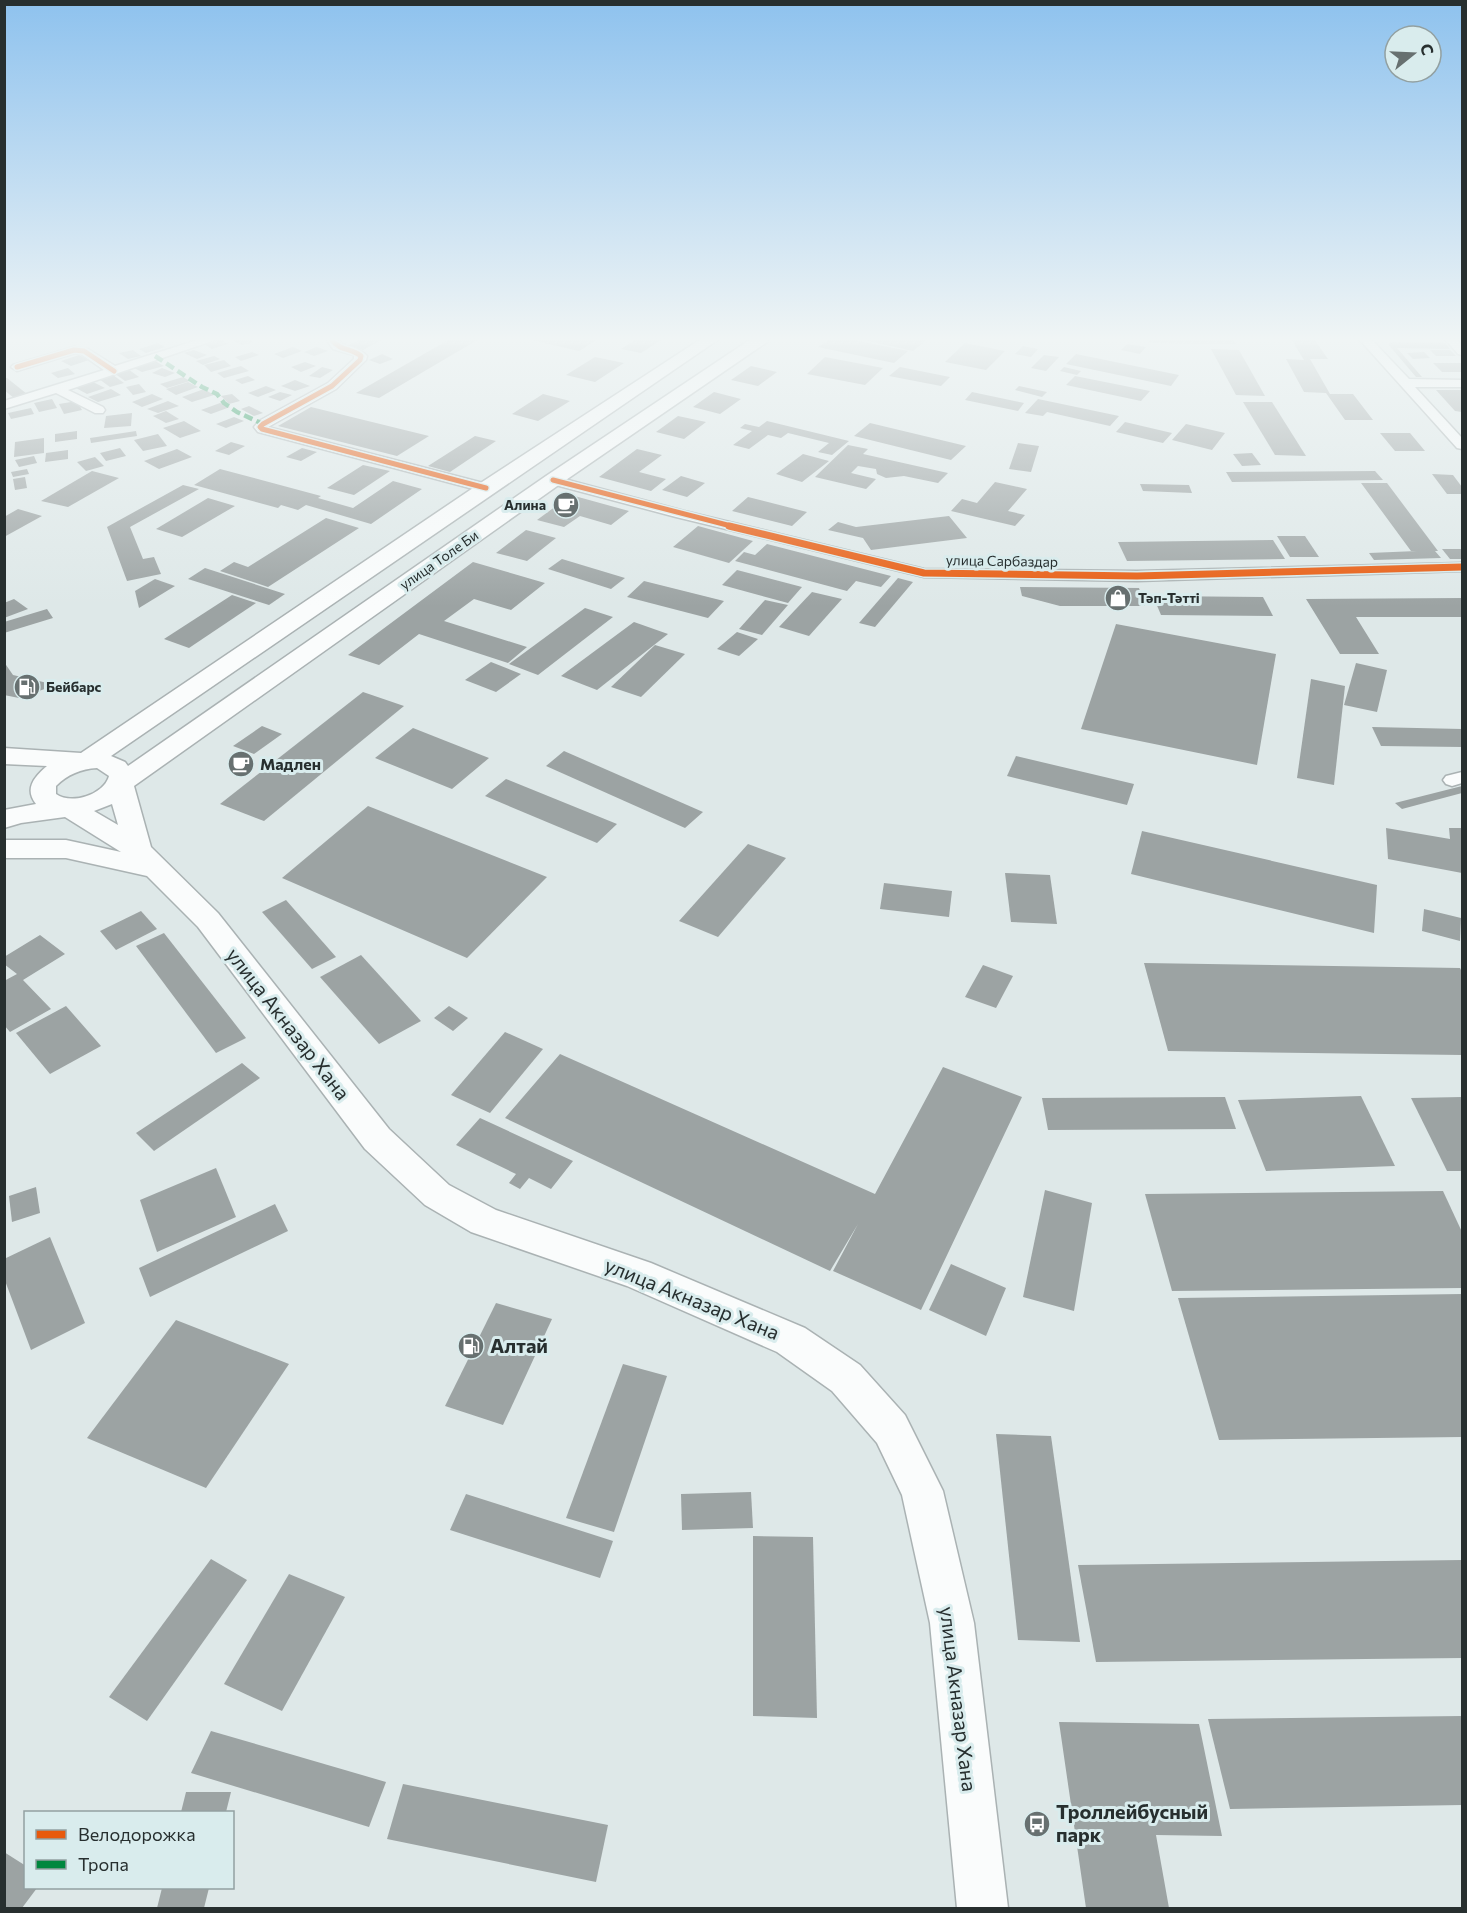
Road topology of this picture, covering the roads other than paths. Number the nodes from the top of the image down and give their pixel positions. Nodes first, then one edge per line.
1 (261, 428) edge
2 (576, 428) edge
3 (630, 428) edge
4 (1447, 428) edge
5 (1462, 445) edge
6 (513, 470) junction
7 (553, 480) junction
8 (486, 488) junction
9 (1462, 567) edge
10 (4, 756) edge
11 (86, 761) junction
12 (4, 764) edge
13 (120, 784) junction
14 (42, 788) junction
15 (70, 808) junction
16 (10, 817) edge
17 (4, 849) edge
18 (147, 859) junction
19 (983, 1908) edge

1 - 8 street
2 - 6 main road, улица Толе Би
3 - 7 main road, улица Толе Би
4 - 5 street
6 - 7 main road
6 - 8 main road, улица Толе Би
7 - 9 street, улица Сарбаздар
7 - 13 main road, улица Толе Би
8 - 11 main road, улица Толе Би
10 - 11 main road
11 - 13 main road, улица Акназар Хана
11 - 14 main road, улица Толе Би
12 - 14 main road
13 - 15 main road, улица Толе Би
13 - 18 main road, улица Акназар Хана
14 - 15 main road, улица Акназар Хана
14 - 16 main road
15 - 16 main road
15 - 18 main road, улица Акназар Хана
17 - 18 main road
18 - 19 main road, улица Акназар Хана

